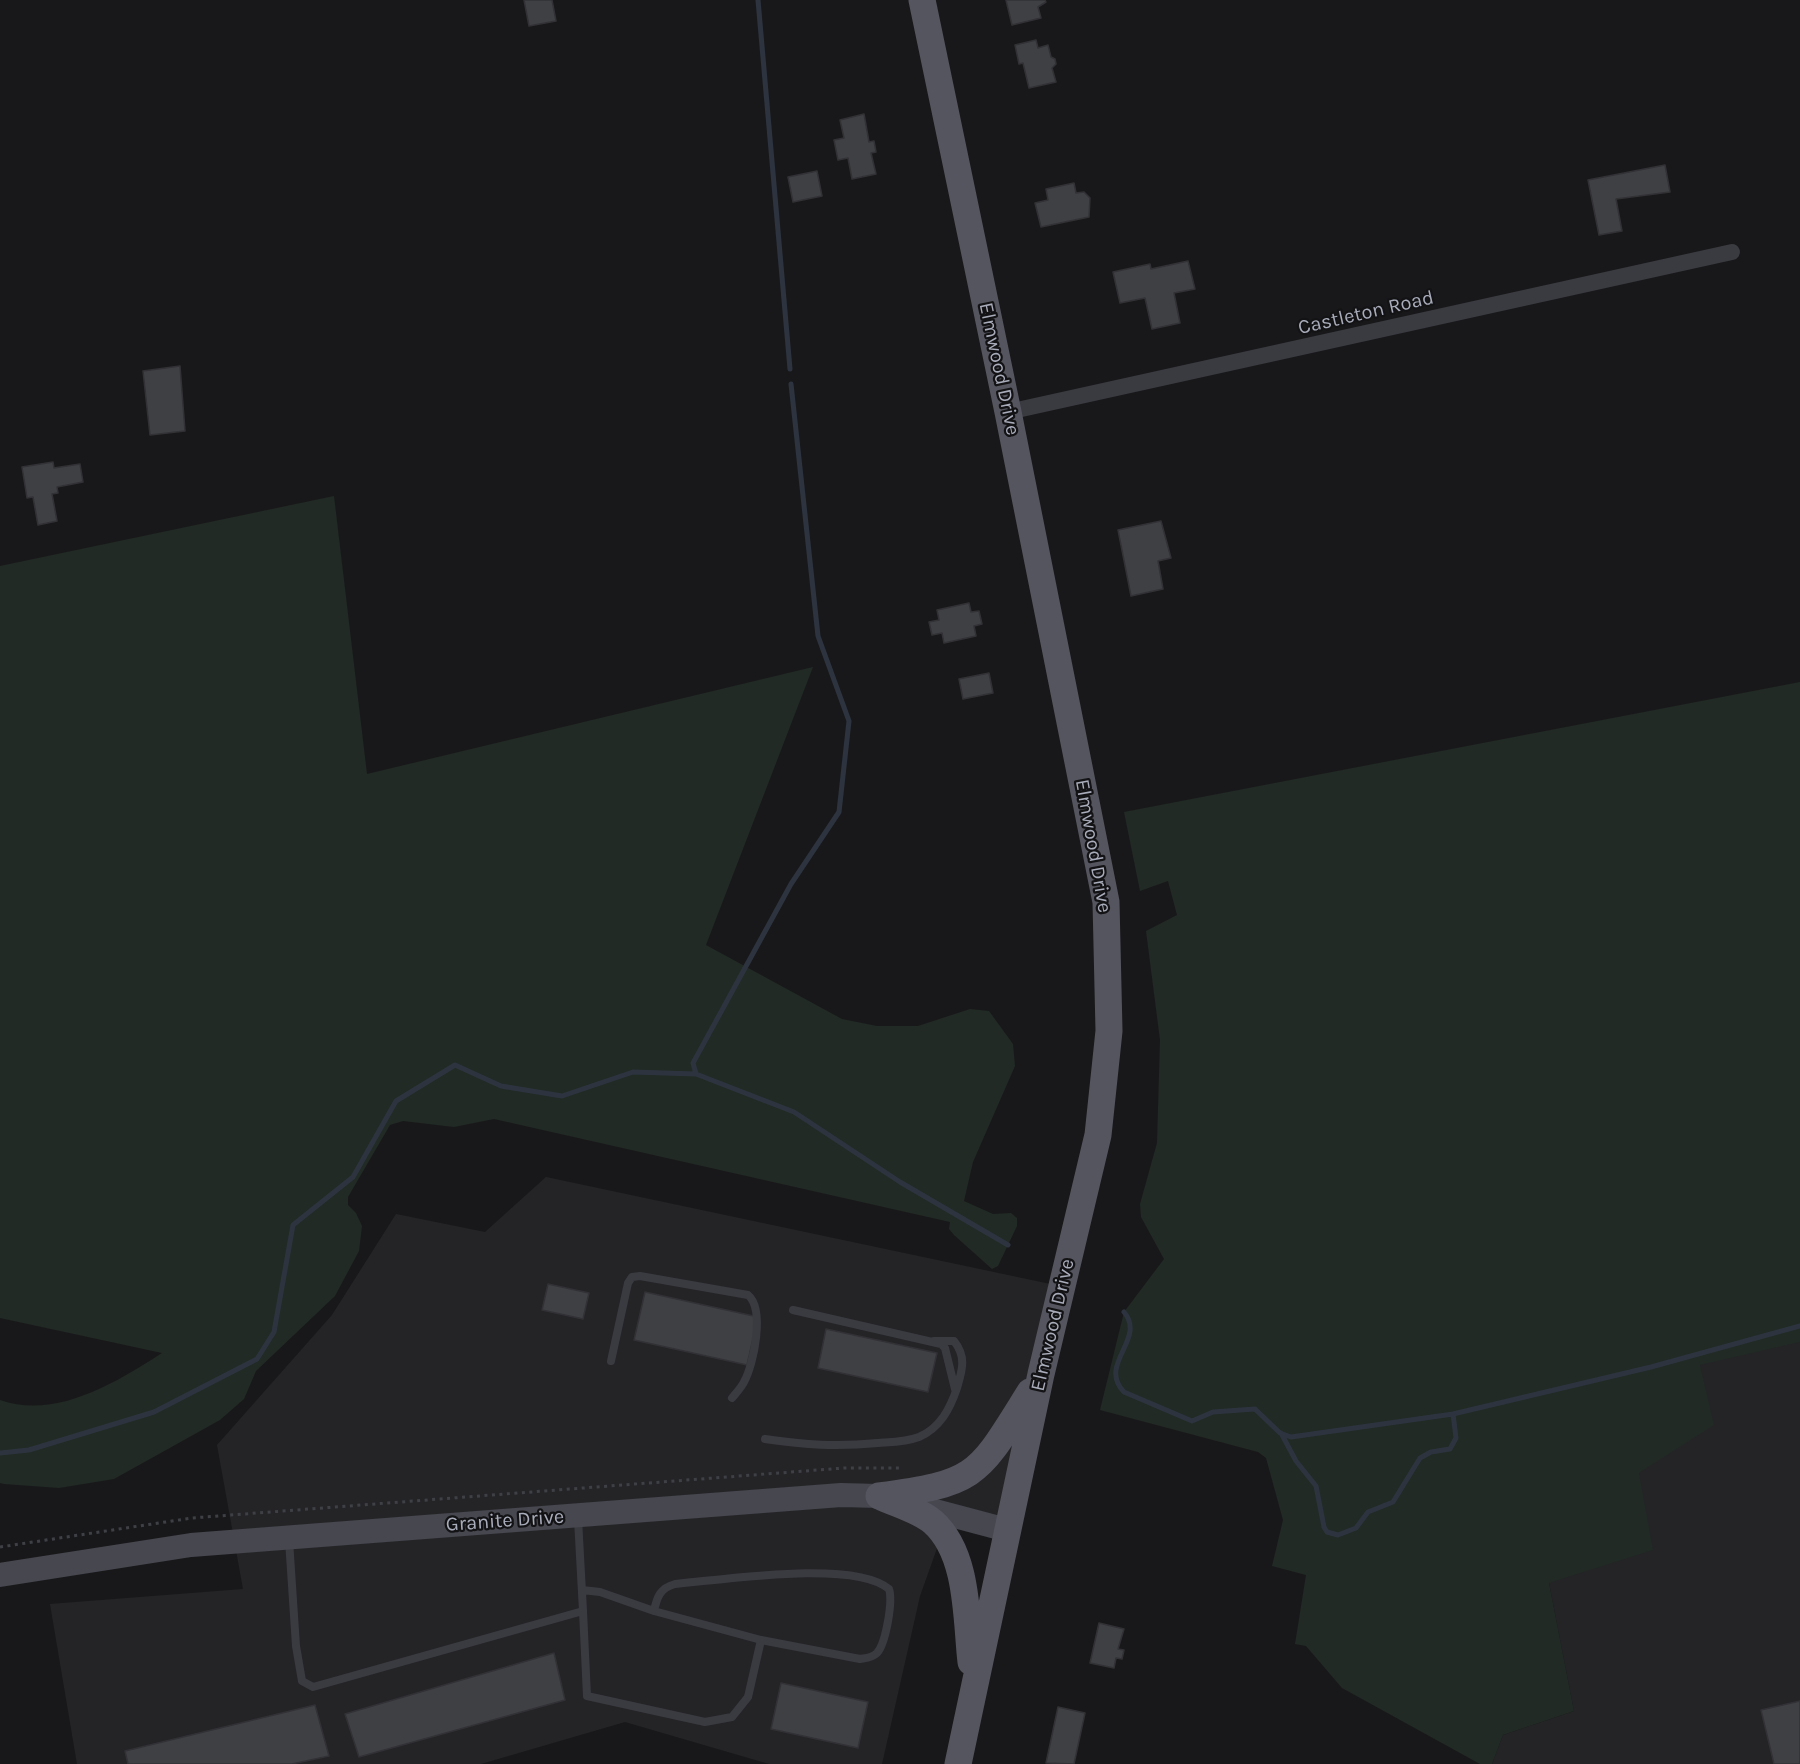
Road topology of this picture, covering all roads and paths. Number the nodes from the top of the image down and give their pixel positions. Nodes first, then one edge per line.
1 (922, 0) edge
2 (1732, 252) dead end
3 (1008, 412) junction
4 (793, 1310) dead end
5 (934, 1341) junction
6 (611, 1361) dead end
7 (1041, 1374) junction
8 (956, 1392) junction
9 (732, 1398) dead end
10 (765, 1439) dead end
11 (905, 1468) dead end
12 (879, 1496) junction
13 (577, 1515) junction
14 (1007, 1530) junction
15 (289, 1537) junction
16 (0, 1547) edge
17 (0, 1575) edge
18 (582, 1590) junction
19 (583, 1611) junction
20 (654, 1611) junction
21 (761, 1640) junction
22 (974, 1686) junction
23 (958, 1764) edge

1 - 3 main road, Elmwood Drive
2 - 3 street, Castleton Road
3 - 7 main road, Elmwood Drive
4 - 5 lane
5 - 8 lane
5 - 8 lane
6 - 9 lane
7 - 12 main road
7 - 14 main road, Elmwood Drive
8 - 10 lane
11 - 16 path
12 - 13 street, Granite Drive
12 - 14 street, Granite Drive
12 - 22 main road
13 - 15 street, Granite Drive
13 - 18 lane
14 - 22 main road, Elmwood Drive
15 - 17 street, Granite Drive
15 - 19 lane
18 - 19 lane
18 - 20 lane
19 - 21 lane
20 - 21 lane
20 - 21 lane
22 - 23 main road, Elmwood Drive

